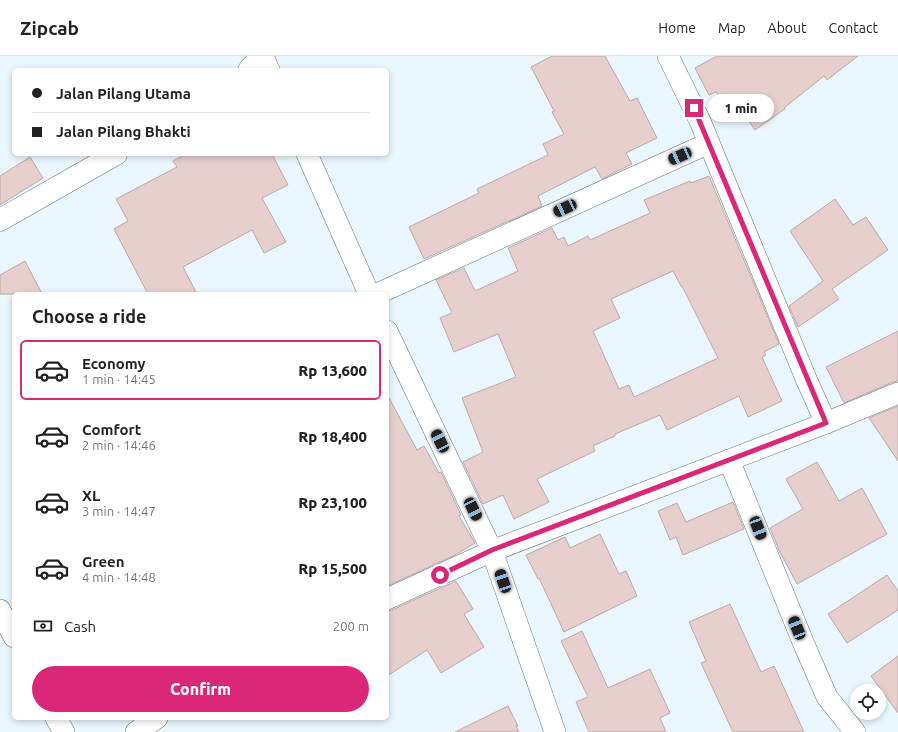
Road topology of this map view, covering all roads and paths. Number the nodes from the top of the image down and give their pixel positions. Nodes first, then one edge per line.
1 (668, 56) edge
2 (709, 143) junction
3 (112, 156) edge
4 (308, 156) edge
5 (0, 220) edge
6 (368, 292) edge
7 (381, 292) edge
8 (389, 335) edge
9 (898, 393) edge
10 (826, 423) junction
11 (729, 460) junction
12 (492, 550) junction
13 (389, 598) edge
14 (0, 610) edge
15 (12, 633) edge
16 (57, 720) edge
17 (154, 720) edge
18 (64, 732) edge
19 (136, 732) edge
20 (555, 732) edge
21 (855, 732) edge

1 - 2 street
2 - 7 street
2 - 10 street
3 - 5 street
4 - 6 street
8 - 12 street
9 - 10 street
10 - 11 street
11 - 12 street
11 - 21 street
12 - 13 street
12 - 20 street
14 - 15 street
16 - 18 street
17 - 19 street

